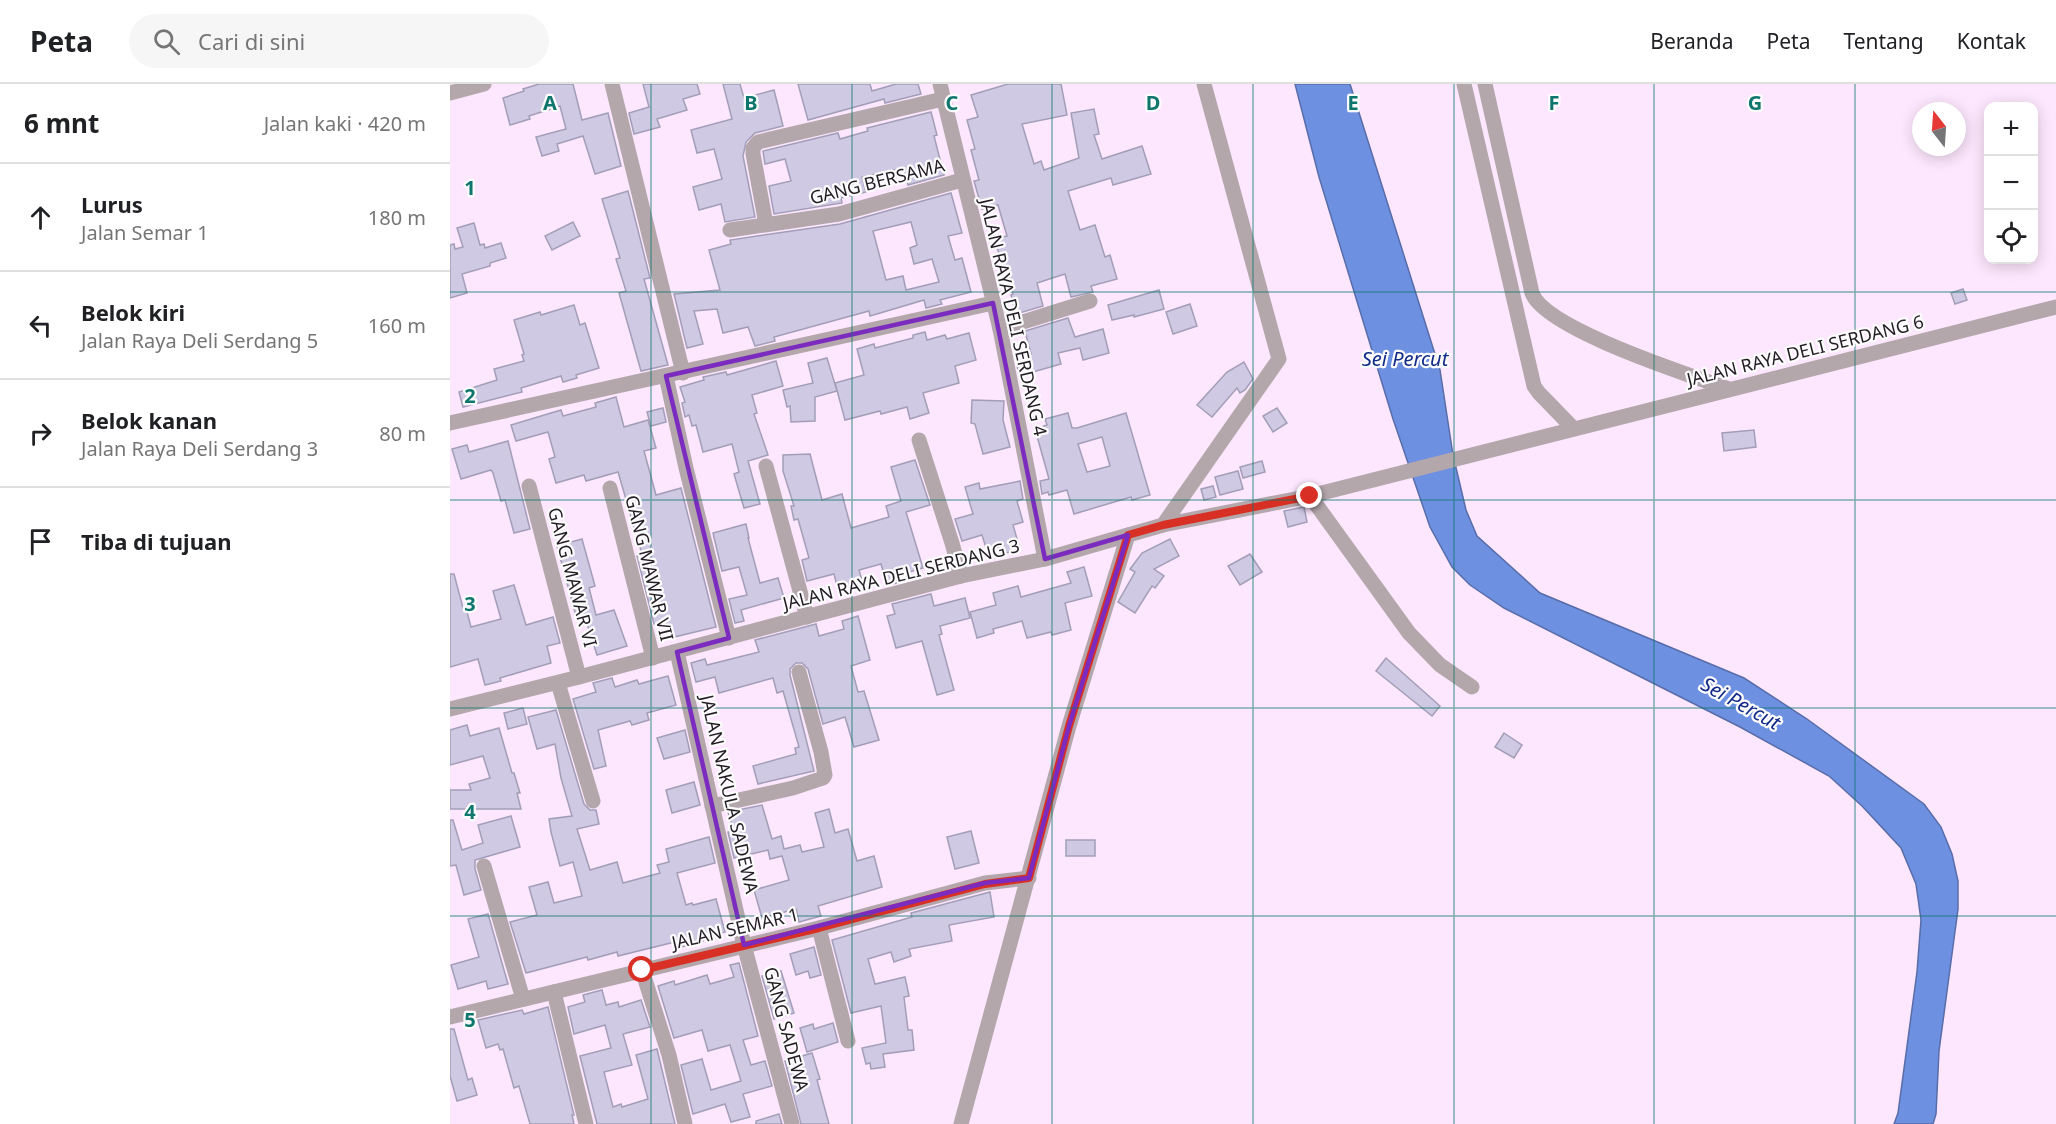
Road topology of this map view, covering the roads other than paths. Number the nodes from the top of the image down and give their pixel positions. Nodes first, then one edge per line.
1 (484, 84) edge
2 (612, 84) edge
3 (940, 84) edge
4 (1204, 84) edge
5 (1464, 84) edge
6 (1485, 84) edge
7 (450, 93) edge
8 (943, 99) junction
9 (962, 180) junction
10 (766, 224) junction
11 (730, 230) dead end
12 (1090, 301) dead end
13 (993, 303) junction
14 (2056, 307) edge
15 (1000, 329) junction
16 (683, 373) junction
17 (666, 376) junction
18 (1729, 389) junction
19 (450, 423) edge
20 (1569, 429) junction
21 (919, 440) dead end
22 (766, 466) dead end
23 (1362, 481) joint
24 (529, 486) dead end
25 (610, 488) dead end
26 (1310, 496) junction
27 (1163, 525) junction
28 (1128, 535) junction
29 (1045, 560) junction
30 (961, 576) junction
31 (807, 617) junction
32 (729, 638) junction
33 (677, 652) junction
34 (653, 658) junction
35 (798, 672) dead end
36 (579, 678) junction
37 (558, 683) junction
38 (1472, 687) dead end
39 (450, 709) edge
40 (593, 801) dead end
41 (712, 806) junction
42 (484, 866) dead end
43 (1024, 878) junction
44 (819, 928) junction
45 (744, 945) junction
46 (642, 970) junction
47 (554, 992) junction
48 (524, 999) junction
49 (450, 1017) edge
50 (848, 1041) dead end
51 (586, 1124) edge
52 (685, 1124) edge
53 (792, 1124) edge
54 (962, 1124) edge

1 - 7 street
2 - 16 street
3 - 8 street, JALAN RAYA DELI SERDANG 4
4 - 27 street
5 - 20 street
6 - 18 street
8 - 9 street, JALAN RAYA DELI SERDANG 4
8 - 10 street
9 - 10 street, GANG BERSAMA
9 - 13 street, JALAN RAYA DELI SERDANG 4
10 - 11 street, GANG BERSAMA
12 - 15 street
13 - 15 street, JALAN RAYA DELI SERDANG 4
13 - 16 street
14 - 18 street, JALAN RAYA DELI SERDANG 6
15 - 29 street, JALAN RAYA DELI SERDANG 4
16 - 17 street
17 - 19 street
17 - 32 street
18 - 20 street, JALAN RAYA DELI SERDANG 6
20 - 23 street, JALAN RAYA DELI SERDANG 6
21 - 30 street
22 - 31 street
23 - 26 street, JALAN RAYA DELI SERDANG 3
24 - 36 street, GANG MAWAR VI
25 - 34 street, GANG MAWAR VII
26 - 27 street, JALAN RAYA DELI SERDANG 3
26 - 38 street
27 - 28 street, JALAN RAYA DELI SERDANG 3
28 - 29 street, JALAN RAYA DELI SERDANG 3
28 - 43 street
29 - 30 street, JALAN RAYA DELI SERDANG 3
30 - 31 street, JALAN RAYA DELI SERDANG 3
31 - 32 street, JALAN RAYA DELI SERDANG 3
32 - 33 street, JALAN RAYA DELI SERDANG 3
33 - 34 street, JALAN RAYA DELI SERDANG 3
33 - 41 street, JALAN NAKULA SADEWA
34 - 36 street, JALAN RAYA DELI SERDANG 3
35 - 41 street
36 - 37 street, JALAN RAYA DELI SERDANG 3
37 - 39 street, JALAN RAYA DELI SERDANG 3
37 - 40 street
41 - 45 street, JALAN NAKULA SADEWA
42 - 48 street
43 - 44 street, JALAN SEMAR 1
43 - 54 street
44 - 45 street, JALAN SEMAR 1
44 - 50 street
45 - 46 street, JALAN SEMAR 1
45 - 53 street, GANG SADEWA
46 - 47 street, JALAN SEMAR 1
46 - 52 street
47 - 48 street, JALAN SEMAR 1
47 - 51 street
48 - 49 street, JALAN SEMAR 1

